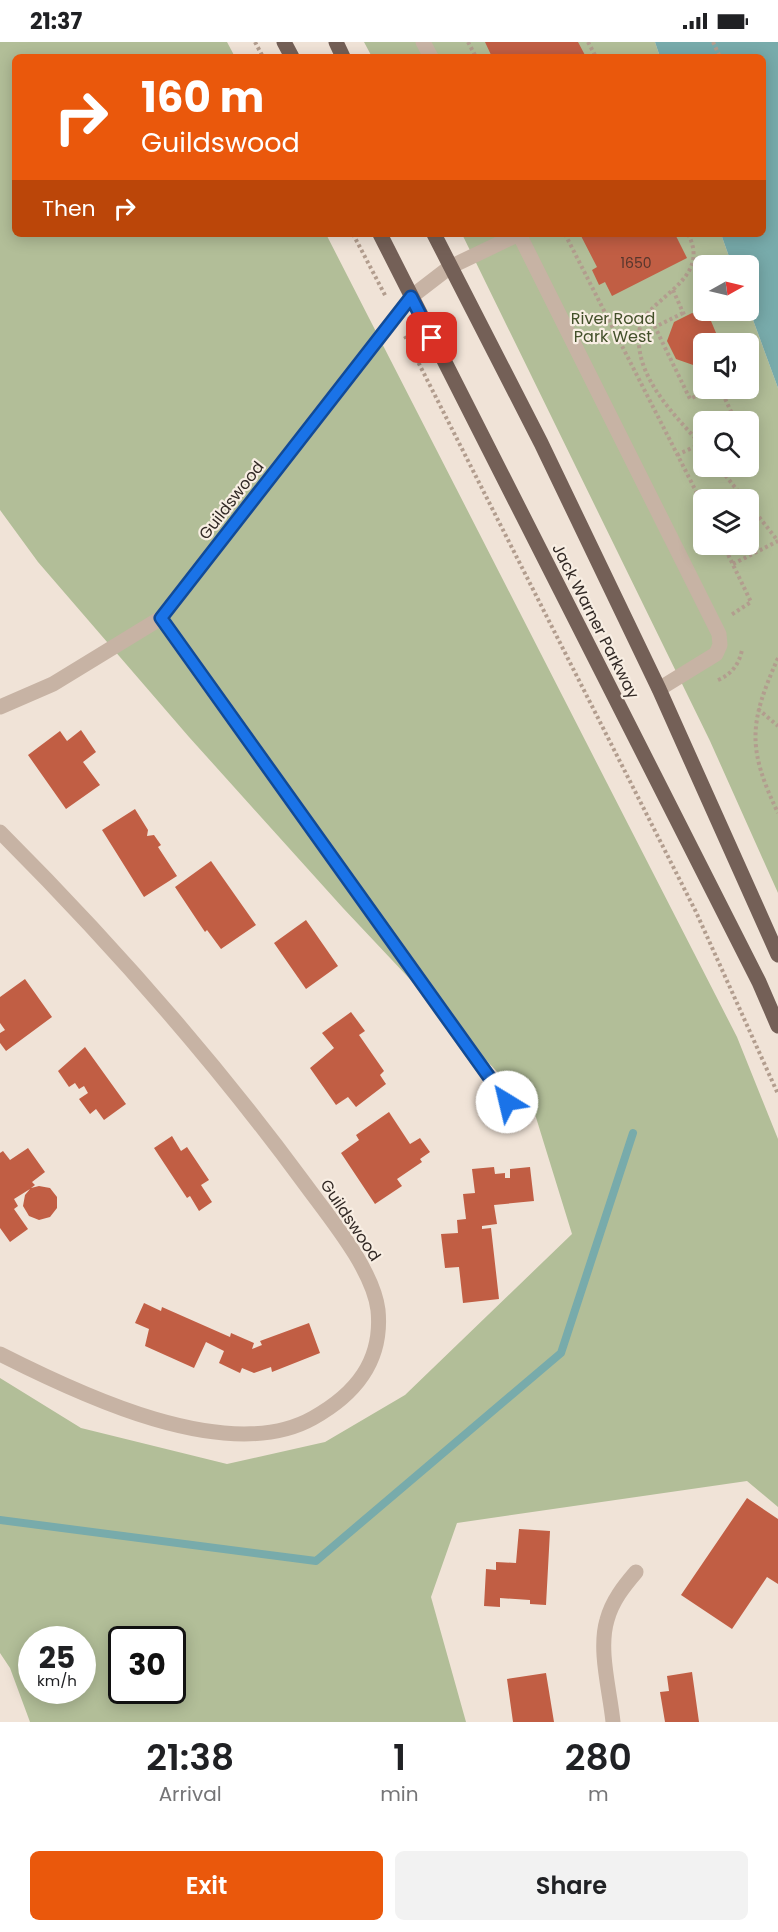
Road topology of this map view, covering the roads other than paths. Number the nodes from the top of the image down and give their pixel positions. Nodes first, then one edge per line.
1 (381, 237) edge
2 (435, 237) edge
3 (513, 237) edge
4 (520, 237) edge
5 (450, 267) junction
6 (411, 297) junction
7 (161, 618) junction
8 (659, 689) junction
9 (0, 708) edge
10 (0, 832) edge
11 (778, 955) edge
12 (778, 1026) edge
13 (507, 1102) dead end
14 (0, 1354) edge
15 (636, 1572) dead end
16 (613, 1722) edge

1 - 6 main road, Jack Warner Parkway
2 - 5 main road, Jack Warner Parkway
3 - 5 street, Guildswood
4 - 8 street
5 - 6 street, Guildswood
5 - 8 main road, Jack Warner Parkway
6 - 7 street, Guildswood
6 - 12 main road, Jack Warner Parkway
7 - 9 street, Guildswood
7 - 13 street
8 - 11 main road, Jack Warner Parkway
10 - 14 street, Guildswood
15 - 16 street

